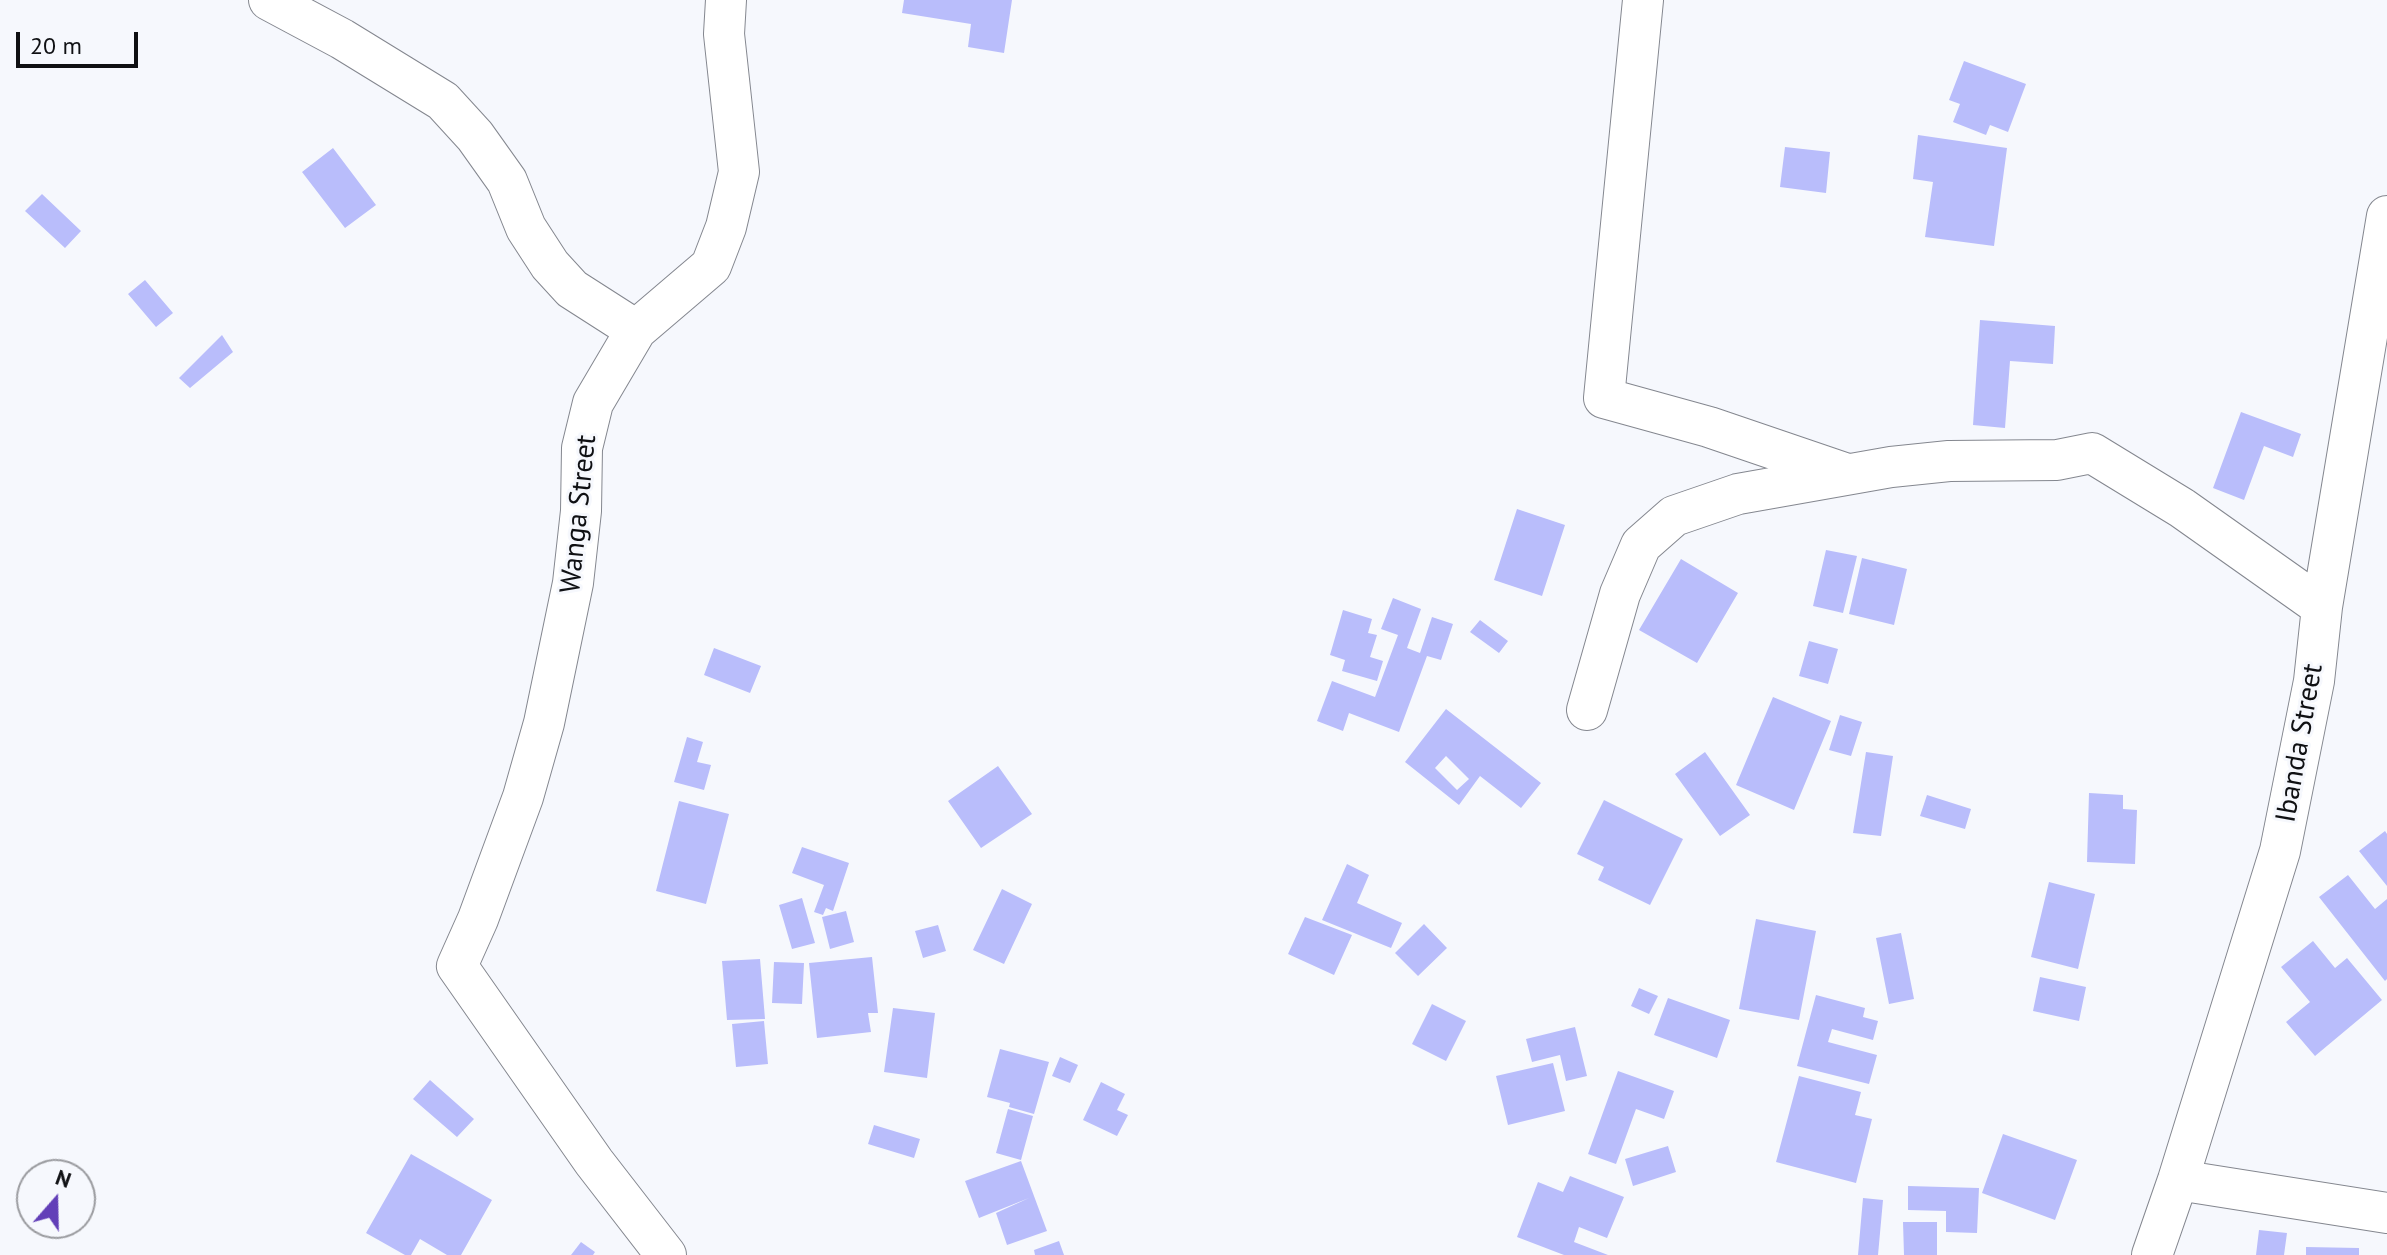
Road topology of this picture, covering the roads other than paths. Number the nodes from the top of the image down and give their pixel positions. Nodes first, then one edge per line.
1 (269, 0) edge
2 (726, 0) edge
3 (1643, 0) edge
4 (2387, 216) edge
5 (636, 330) junction
6 (1846, 474) junction
7 (2322, 607) junction
8 (1587, 710) dead end
9 (2178, 1180) junction
10 (2387, 1213) edge
11 (666, 1255) edge
12 (2152, 1255) edge

1 - 5 street
2 - 5 street, Wanga Street
3 - 6 street
4 - 7 street, Ibanda Street
5 - 11 street, Wanga Street
6 - 7 street
6 - 8 street
7 - 9 street, Ibanda Street
9 - 10 street
9 - 12 street, Ibanda Street

